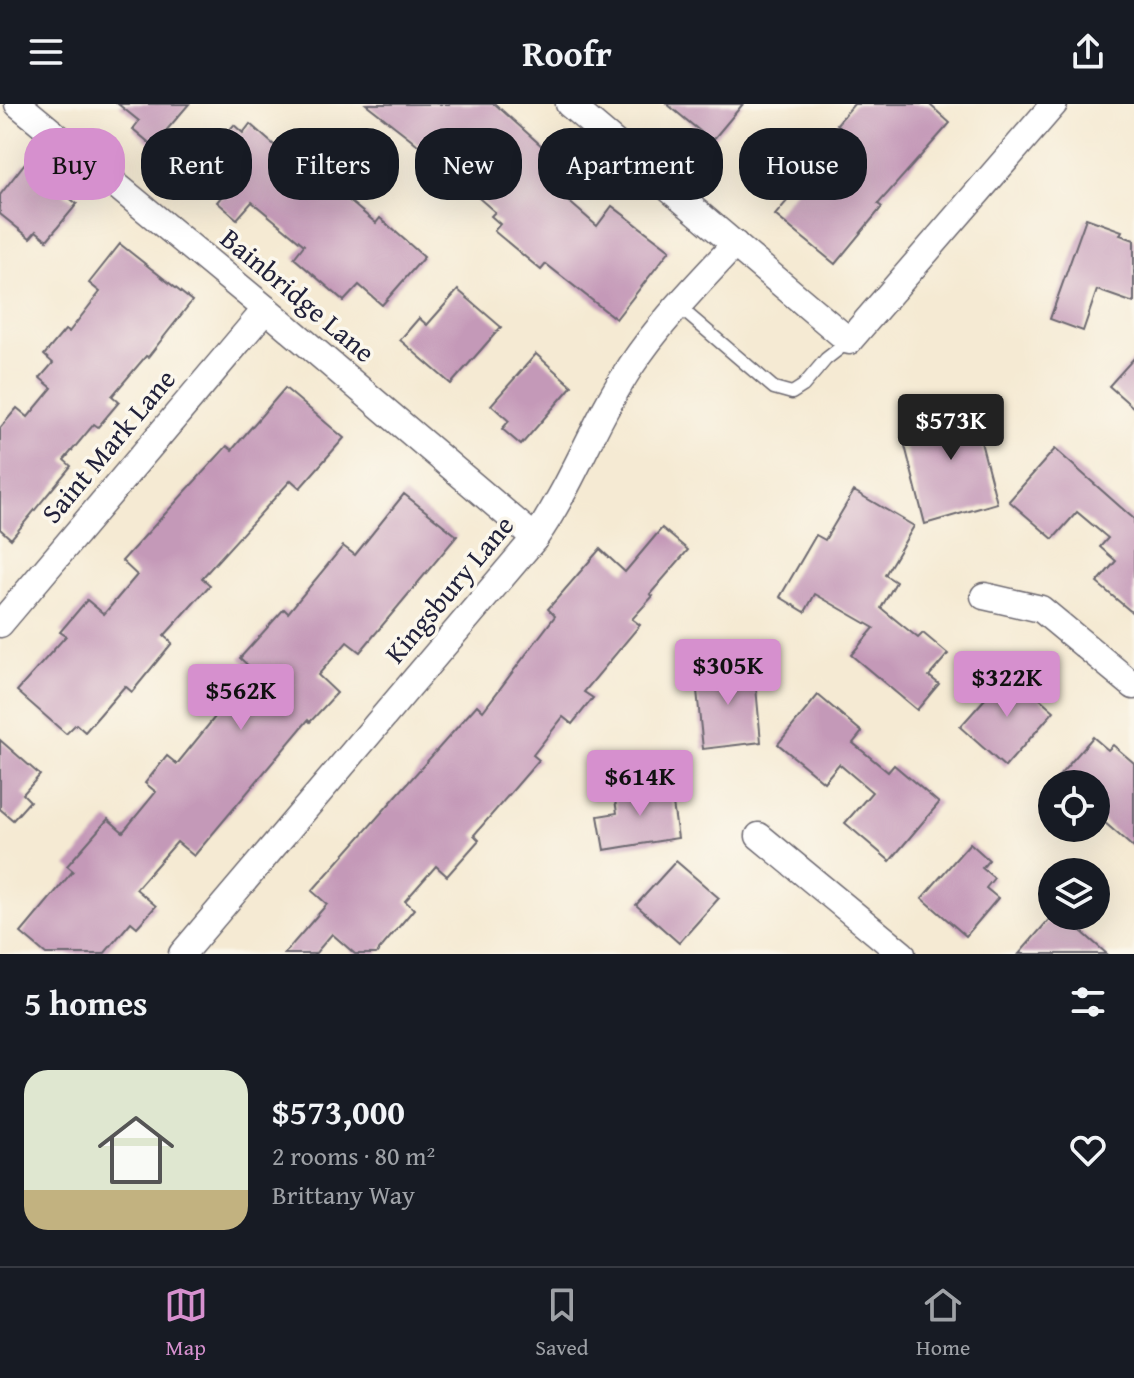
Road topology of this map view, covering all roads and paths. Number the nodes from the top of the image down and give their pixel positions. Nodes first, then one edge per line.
1 (18, 104) edge
2 (569, 104) edge
3 (1054, 104) edge
4 (735, 244) junction
5 (678, 306) junction
6 (266, 309) junction
7 (849, 341) junction
8 (535, 538) junction
9 (984, 596) dead end
10 (0, 624) edge
11 (1134, 686) edge
12 (759, 836) dead end
13 (182, 954) edge
14 (902, 954) edge

1 - 6 street, Bainbridge Lane
2 - 4 street
3 - 7 street
4 - 5 street, Kingsbury Lane
4 - 7 street
5 - 7 lane
5 - 8 street, Kingsbury Lane
6 - 8 street, Bainbridge Lane
6 - 10 street, Saint Mark Lane
8 - 13 street, Kingsbury Lane
9 - 11 street
12 - 14 street

